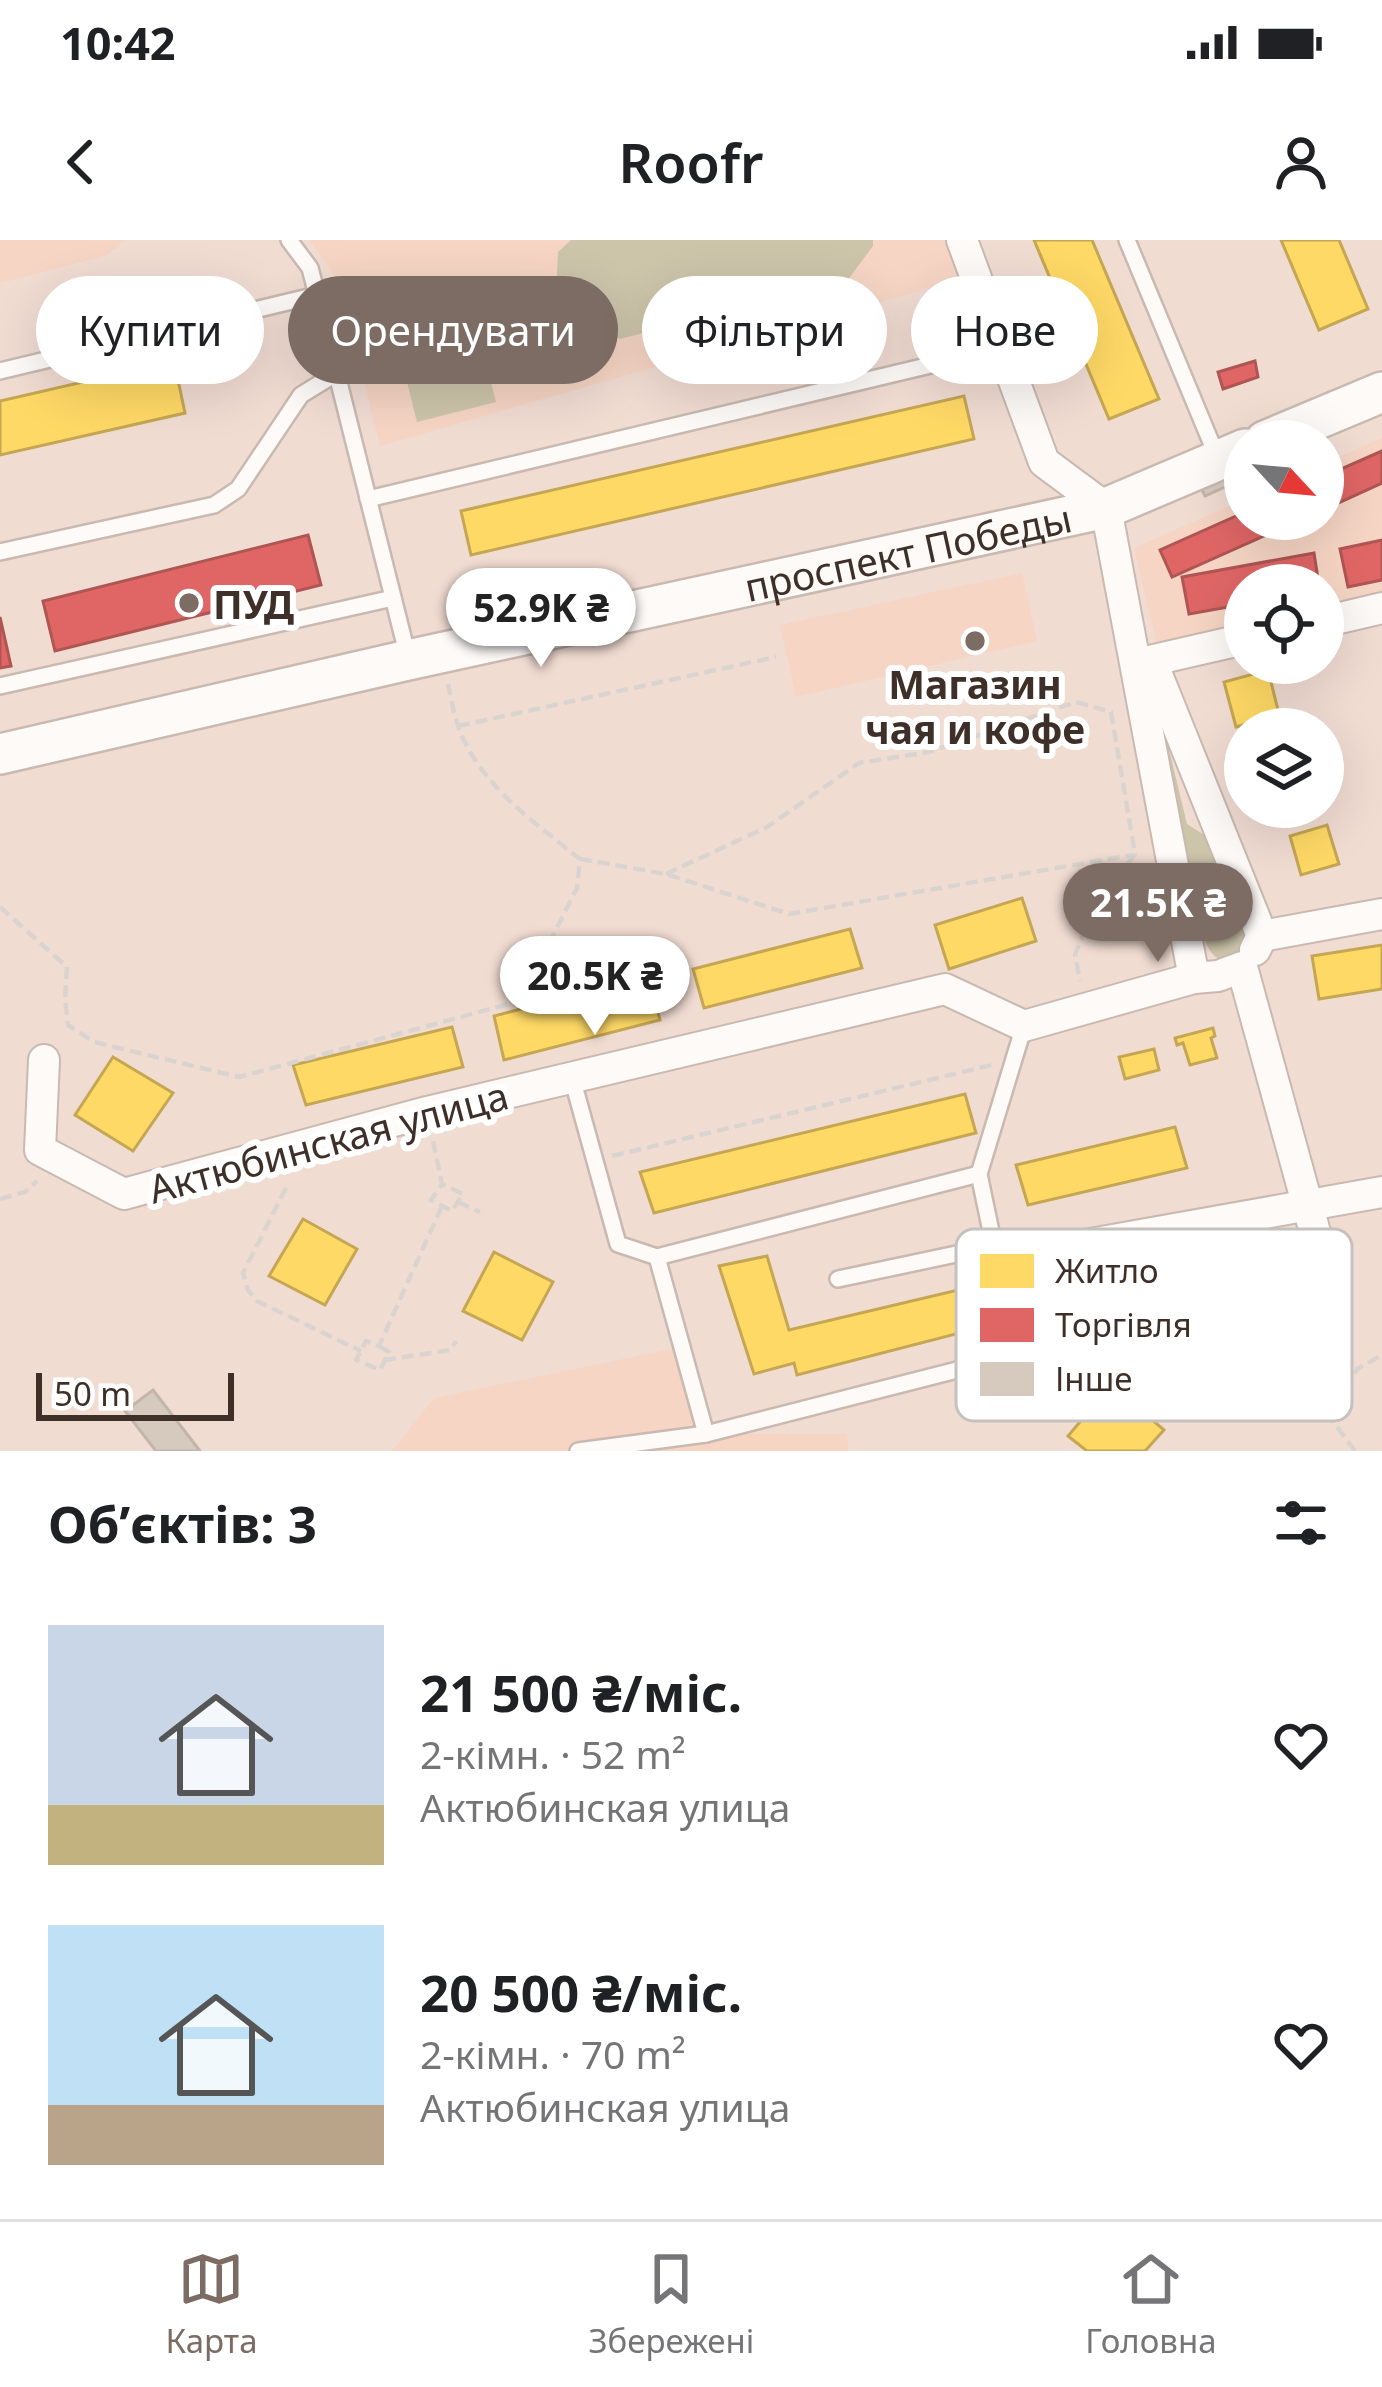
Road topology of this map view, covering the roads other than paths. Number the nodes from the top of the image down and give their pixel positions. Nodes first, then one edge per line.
1 (289, 240) edge
2 (962, 240) edge
3 (1127, 240) edge
4 (312, 276) edge
5 (975, 276) edge
6 (288, 302) edge
7 (911, 370) edge
8 (0, 371) edge
9 (319, 384) edge
10 (340, 384) edge
11 (1015, 384) edge
12 (1382, 392) edge
13 (1315, 420) edge
14 (1224, 439) edge
15 (1224, 458) edge
16 (368, 499) junction
17 (1106, 508) junction
18 (0, 552) edge
19 (393, 598) junction
20 (1382, 608) edge
21 (1344, 617) edge
22 (1224, 644) edge
23 (424, 657) junction
24 (1136, 664) junction
25 (0, 686) edge
26 (0, 754) edge
27 (1382, 914) edge
28 (1262, 936) junction
29 (1242, 967) junction
30 (1194, 978) junction
31 (1024, 1026) junction
32 (44, 1060) dead end
33 (572, 1078) junction
34 (979, 1174) junction
35 (1382, 1192) edge
36 (1307, 1204) junction
37 (990, 1229) edge
38 (1171, 1229) edge
39 (1314, 1229) edge
40 (956, 1254) edge
41 (657, 1257) junction
42 (838, 1279) dead end
43 (956, 1370) edge
44 (706, 1434) junction
45 (578, 1451) edge

1 - 4 lane
2 - 5 street
3 - 14 lane
6 - 8 lane
7 - 16 lane
9 - 18 lane
10 - 16 lane
11 - 17 street
12 - 13 street
15 - 17 street, проспект Победы
16 - 19 lane
17 - 23 street, проспект Победы
17 - 24 street
19 - 23 lane
19 - 25 lane
20 - 21 street
22 - 24 street
23 - 26 street, проспект Победы
24 - 28 street
24 - 30 street
27 - 28 street
28 - 29 street
29 - 30 street
29 - 36 street
30 - 31 street
31 - 33 street, Актюбинская улица
31 - 34 lane
32 - 33 street, Актюбинская улица
33 - 41 lane
34 - 37 lane
34 - 41 lane
35 - 36 street
36 - 38 street
36 - 39 street
40 - 42 lane
41 - 44 lane
43 - 44 lane
44 - 45 lane

